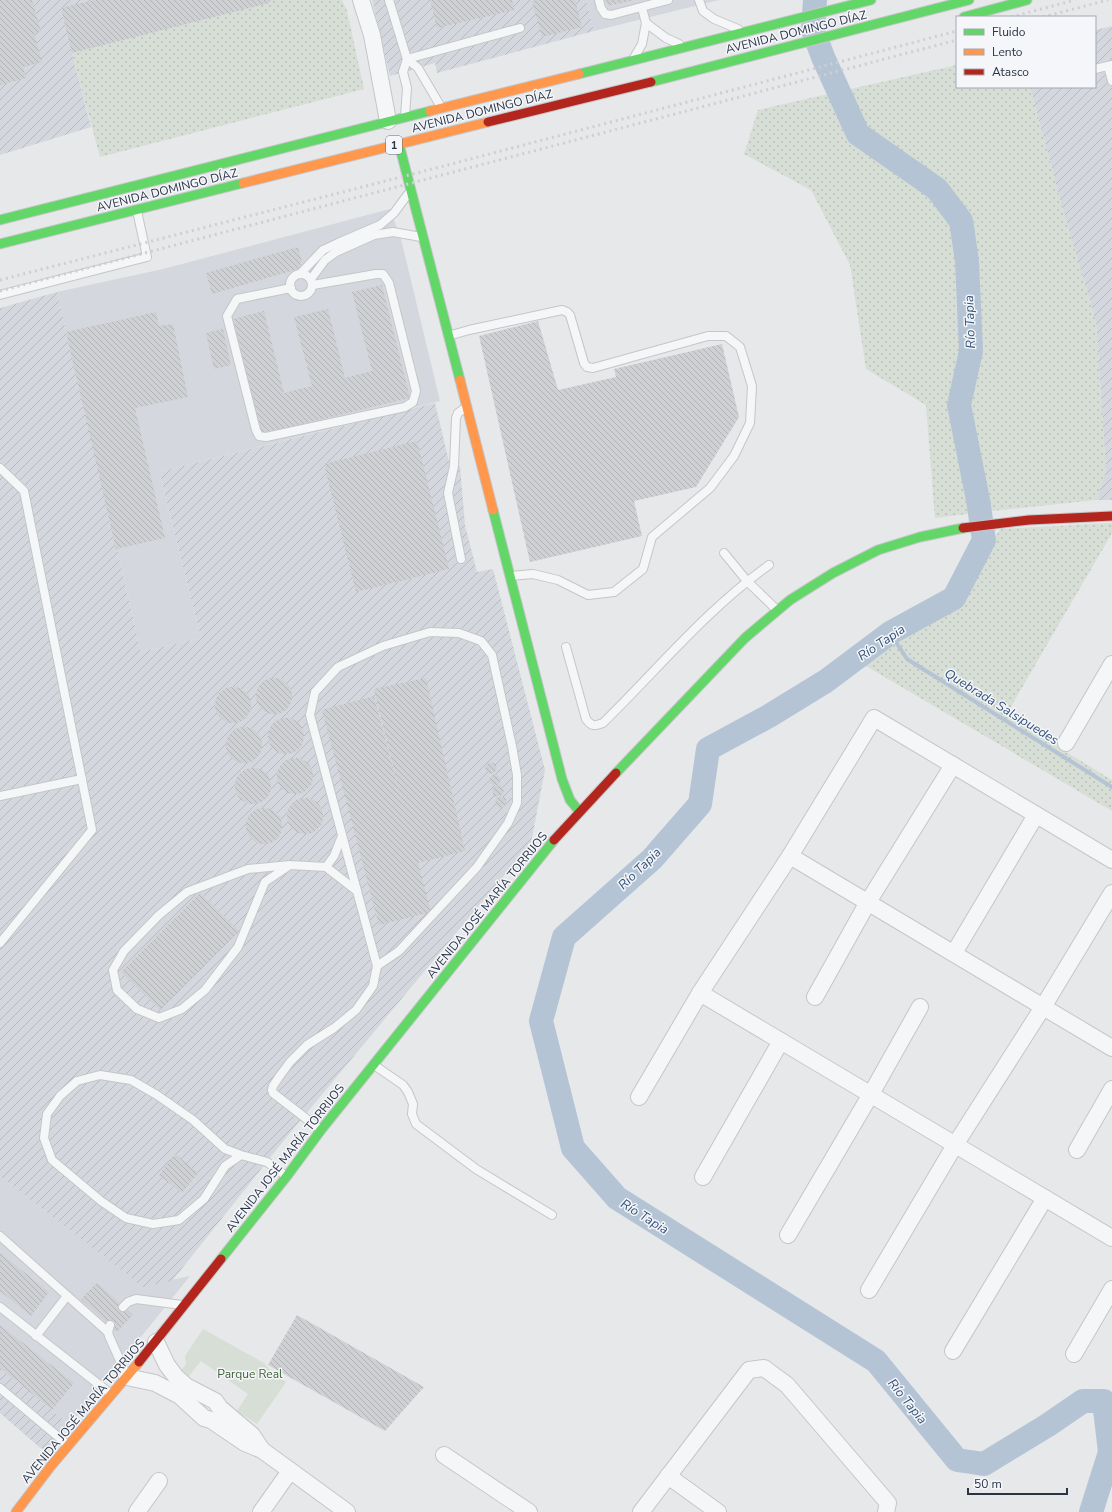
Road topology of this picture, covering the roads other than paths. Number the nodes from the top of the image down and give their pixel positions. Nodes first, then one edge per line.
1 (361, 0) edge
2 (389, 0) edge
3 (599, 0) edge
4 (668, 0) edge
5 (699, 0) edge
6 (871, 0) edge
7 (969, 0) edge
8 (1027, 0) edge
9 (860, 2) edge
10 (642, 8) junction
11 (968, 16) edge
12 (646, 22) junction
13 (905, 27) dead end
14 (520, 28) dead end
15 (862, 28) junction
16 (748, 32) junction
17 (687, 47) junction
18 (407, 60) junction
19 (633, 60) junction
20 (1110, 66) edge
21 (1096, 69) edge
22 (1112, 81) edge
23 (442, 108) junction
24 (404, 117) junction
25 (388, 121) junction
26 (399, 144) junction
27 (411, 190) junction
28 (137, 210) junction
29 (0, 220) edge
30 (423, 238) junction
31 (0, 244) edge
32 (300, 274) junction
33 (312, 282) junction
34 (290, 288) junction
35 (0, 295) edge
36 (448, 336) junction
37 (467, 408) junction
38 (0, 468) edge
39 (1112, 516) edge
40 (724, 553) dead end
41 (461, 559) dead end
42 (770, 566) dead end
43 (510, 576) junction
44 (748, 581) junction
45 (777, 610) junction
46 (566, 647) dead end
47 (1112, 664) edge
48 (1066, 743) dead end
49 (953, 765) junction
50 (82, 780) junction
51 (0, 796) edge
52 (579, 811) junction
53 (1036, 815) junction
54 (342, 836) junction
55 (790, 856) junction
56 (1112, 860) edge
57 (290, 865) junction
58 (326, 867) junction
59 (357, 891) junction
60 (1112, 893) edge
61 (868, 902) junction
62 (0, 943) edge
63 (954, 953) junction
64 (377, 966) junction
65 (700, 993) junction
66 (815, 997) dead end
67 (920, 1007) dead end
68 (1043, 1007) junction
69 (781, 1041) junction
70 (1112, 1048) edge
71 (374, 1064) junction
72 (1112, 1088) edge
73 (871, 1094) junction
74 (639, 1097) dead end
75 (321, 1130) junction
76 (955, 1145) junction
77 (1077, 1150) dead end
78 (241, 1155) junction
79 (287, 1176) junction
80 (703, 1177) dead end
81 (1044, 1198) junction
82 (552, 1214) dead end
83 (788, 1235) dead end
84 (0, 1236) edge
85 (1112, 1238) edge
86 (1112, 1289) edge
87 (870, 1290) dead end
88 (67, 1296) junction
89 (185, 1305) junction
90 (0, 1307) edge
91 (124, 1307) dead end
92 (36, 1336) junction
93 (156, 1342) junction
94 (953, 1351) dead end
95 (1074, 1354) dead end
96 (127, 1377) junction
97 (0, 1388) edge
98 (112, 1395) junction
99 (204, 1395) junction
100 (193, 1409) junction
101 (216, 1414) junction
102 (69, 1445) junction
103 (444, 1455) dead end
104 (290, 1471) junction
105 (668, 1476) junction
106 (158, 1481) dead end
107 (16, 1512) edge
108 (137, 1512) edge
109 (261, 1512) edge
110 (347, 1512) edge
111 (529, 1512) edge
112 (641, 1512) edge
113 (718, 1512) edge
114 (886, 1512) edge

1 - 25 street
2 - 18 lane
3 - 10 lane
4 - 10 lane
5 - 16 lane
6 - 9 main road, AVENIDA DOMINGO DÍAZ
7 - 15 main road, AVENIDA DOMINGO DÍAZ
8 - 11 main road
9 - 16 main road, AVENIDA DOMINGO DÍAZ / 1
10 - 12 lane
12 - 17 lane
12 - 19 lane
13 - 15 main road
14 - 18 lane
15 - 26 main road, AVENIDA DOMINGO DÍAZ / 1
16 - 17 main road, AVENIDA DOMINGO DÍAZ / 1
17 - 19 main road, AVENIDA DOMINGO DÍAZ / 1
18 - 23 lane
18 - 24 lane
19 - 23 main road, AVENIDA DOMINGO DÍAZ / 1
20 - 21 lane
20 - 22 lane
23 - 24 main road, AVENIDA DOMINGO DÍAZ / 1
24 - 25 main road, AVENIDA DOMINGO DÍAZ / 1
25 - 29 main road, AVENIDA DOMINGO DÍAZ / 1
26 - 27 main road
26 - 28 main road, AVENIDA DOMINGO DÍAZ / 1
27 - 30 main road
27 - 32 lane
28 - 31 main road, AVENIDA DOMINGO DÍAZ / 1
28 - 35 lane
30 - 33 lane
30 - 36 main road
32 - 33 lane
32 - 34 lane
33 - 34 lane
33 - 34 lane
36 - 37 main road
36 - 43 lane
37 - 41 lane
37 - 43 main road
38 - 50 lane
39 - 45 main road, AVENIDA JOSÉ MARÍA TORRIJOS
40 - 44 lane
42 - 44 lane
43 - 52 main road
44 - 45 lane
44 - 46 lane
45 - 52 main road, AVENIDA JOSÉ MARÍA TORRIJOS
47 - 48 street
49 - 53 street
49 - 55 street
49 - 61 street
50 - 51 lane
50 - 62 lane
52 - 71 main road, AVENIDA JOSÉ MARÍA TORRIJOS
53 - 56 street
53 - 63 street
54 - 58 lane
54 - 59 lane
54 - 64 lane
55 - 61 street
55 - 65 street
57 - 57 lane
57 - 58 lane
58 - 59 lane
59 - 64 lane
60 - 68 street
61 - 63 street
61 - 66 street
63 - 68 street
64 - 75 lane
65 - 69 street
65 - 74 street
67 - 73 street
68 - 70 street
68 - 76 street
69 - 73 street
69 - 80 street
71 - 75 main road, AVENIDA JOSÉ MARÍA TORRIJOS
71 - 82 lane
72 - 77 street
73 - 76 street
73 - 83 street
75 - 79 main road, AVENIDA JOSÉ MARÍA TORRIJOS
76 - 81 street
76 - 87 street
78 - 78 lane
78 - 79 lane
79 - 89 main road, AVENIDA JOSÉ MARÍA TORRIJOS
81 - 85 street
81 - 94 street
84 - 88 lane
86 - 95 street
88 - 92 lane
88 - 96 lane
89 - 91 lane
89 - 93 main road, AVENIDA JOSÉ MARÍA TORRIJOS
90 - 92 lane
92 - 98 lane
93 - 96 main road, AVENIDA JOSÉ MARÍA TORRIJOS
93 - 99 street
96 - 98 main road, AVENIDA JOSÉ MARÍA TORRIJOS
96 - 100 street
97 - 102 lane
98 - 102 main road, AVENIDA JOSÉ MARÍA TORRIJOS
99 - 100 street
99 - 101 street
100 - 101 street
101 - 104 street
102 - 107 main road, AVENIDA JOSÉ MARÍA TORRIJOS
103 - 111 street
104 - 109 street
104 - 110 street
105 - 112 street
105 - 113 street
105 - 114 street
106 - 108 street

